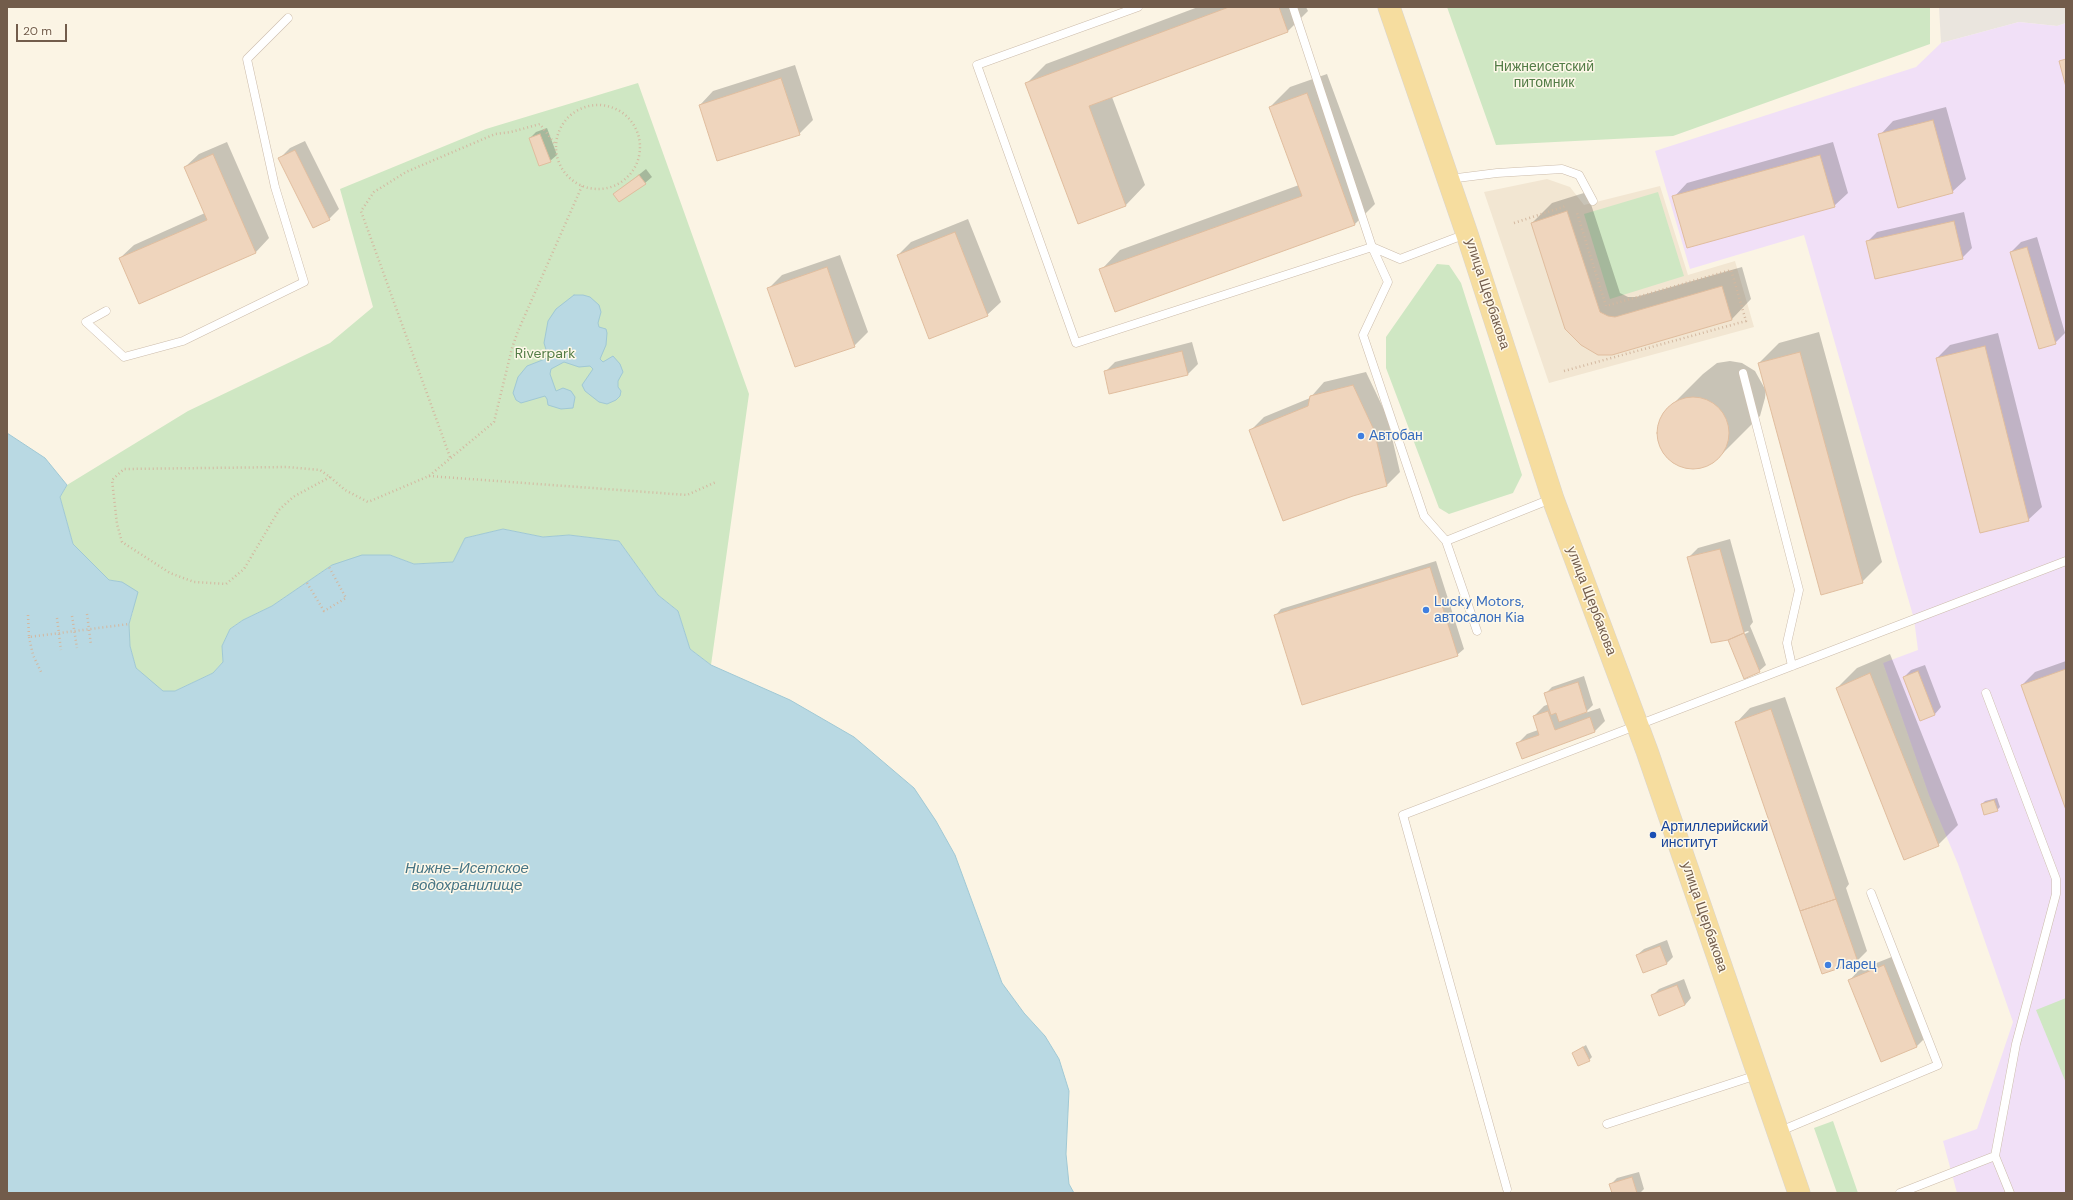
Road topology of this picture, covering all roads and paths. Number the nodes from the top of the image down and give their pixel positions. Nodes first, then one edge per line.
1 (1138, 7) edge
2 (1293, 7) edge
3 (1389, 7) edge
4 (288, 18) dead end
5 (555, 144) junction
6 (1448, 179) junction
7 (582, 186) junction
8 (1593, 201) dead end
9 (1566, 206) dead end
10 (1577, 213) dead end
11 (1514, 223) dead end
12 (1467, 234) junction
13 (1372, 247) junction
14 (106, 311) dead end
15 (1564, 371) dead end
16 (1743, 373) dead end
17 (450, 457) junction
18 (428, 476) junction
19 (330, 477) junction
20 (716, 482) dead end
21 (1553, 499) junction
22 (1446, 541) junction
23 (2066, 561) edge
24 (329, 567) dead end
25 (307, 582) dead end
26 (86, 614) dead end
27 (28, 615) dead end
28 (72, 616) dead end
29 (57, 618) dead end
30 (129, 624) dead end
31 (89, 629) junction
32 (74, 631) junction
33 (1477, 631) dead end
34 (58, 633) junction
35 (29, 637) junction
36 (91, 645) dead end
37 (77, 648) dead end
38 (61, 650) dead end
39 (1792, 666) junction
40 (42, 674) dead end
41 (1986, 693) dead end
42 (1638, 726) junction
43 (1871, 893) dead end
44 (1758, 1075) junction
45 (1608, 1124) dead end
46 (1778, 1132) junction
47 (1996, 1156) junction
48 (1507, 1189) dead end
49 (1798, 1193) edge
50 (1900, 1193) edge
51 (2010, 1193) edge

1 - 13 lane
2 - 13 lane
3 - 6 main road, улица Щербакова
4 - 14 lane
5 - 7 path
5 - 7 path
5 - 17 path
6 - 8 lane
6 - 12 main road, улица Щербакова
7 - 17 path
9 - 11 path
10 - 15 path
12 - 13 lane
12 - 21 main road, улица Щербакова
13 - 22 lane
16 - 39 lane
17 - 18 path
18 - 19 path
18 - 20 path
19 - 19 path
21 - 22 lane
21 - 42 main road, улица Щербакова
22 - 33 lane
23 - 39 lane
24 - 25 path
26 - 31 path
27 - 35 path
28 - 32 path
29 - 34 path
30 - 31 path
31 - 32 path
31 - 36 path
32 - 34 path
32 - 37 path
34 - 35 path
34 - 38 path
35 - 40 path
39 - 42 lane
41 - 47 lane
42 - 44 main road, улица Щербакова
42 - 48 lane
43 - 46 lane
44 - 45 lane
44 - 46 main road, улица Щербакова
46 - 49 main road, улица Щербакова
47 - 50 lane
47 - 51 lane

